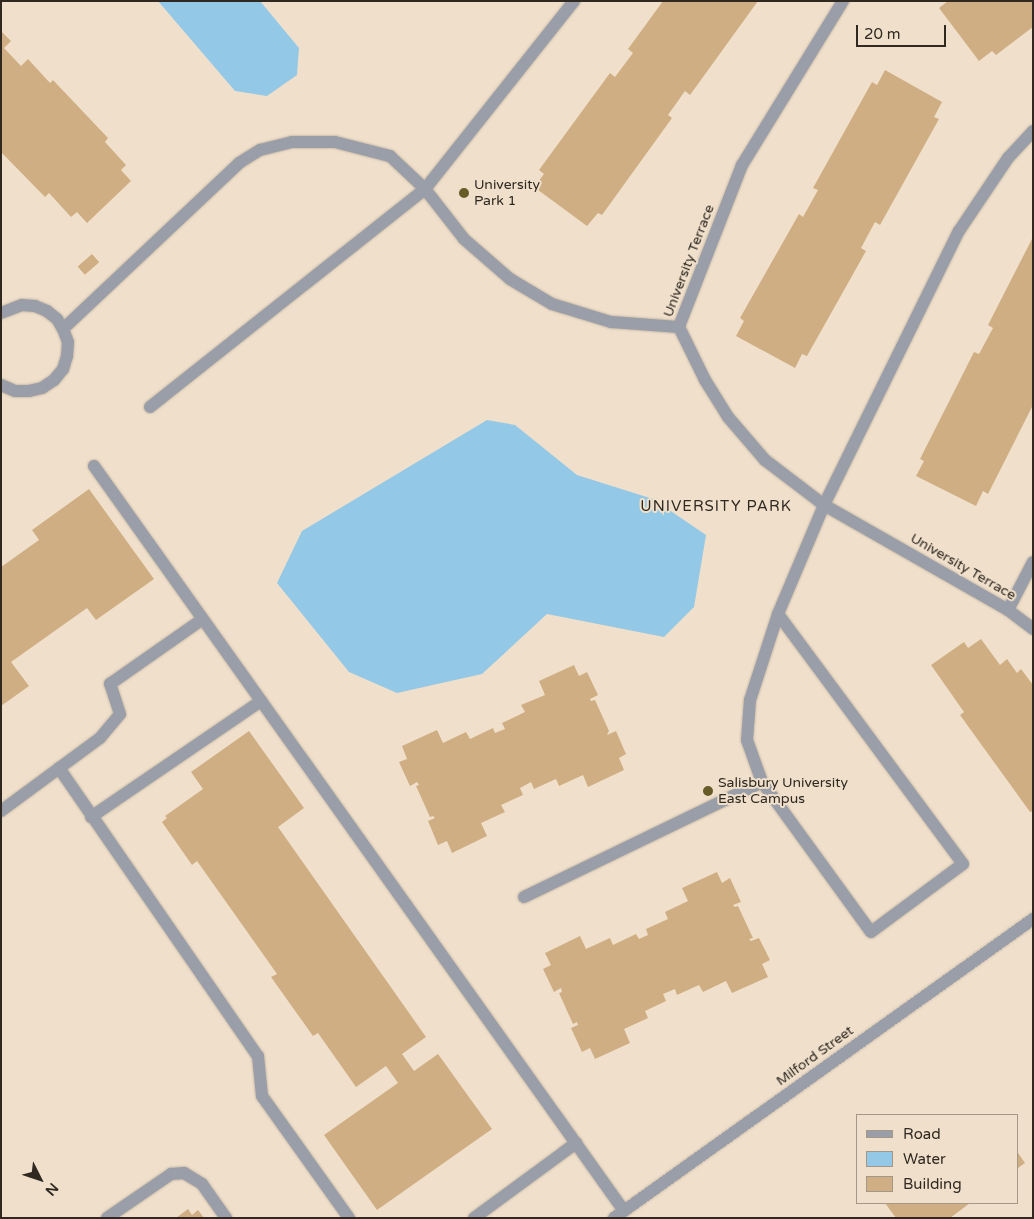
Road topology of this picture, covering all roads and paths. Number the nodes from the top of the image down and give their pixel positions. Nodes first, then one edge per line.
1 (574, 1) edge
2 (844, 1) edge
3 (1033, 131) edge
4 (425, 189) junction
5 (1, 313) edge
6 (679, 327) junction
7 (63, 329) junction
8 (1, 385) edge
9 (150, 407) dead end
10 (94, 466) dead end
11 (824, 505) junction
12 (1033, 562) edge
13 (1008, 610) junction
14 (778, 614) junction
15 (203, 619) junction
16 (1033, 629) edge
17 (261, 701) junction
18 (59, 768) junction
19 (762, 782) junction
20 (1, 811) edge
21 (91, 817) junction
22 (524, 897) dead end
23 (1033, 919) edge
24 (576, 1143) junction
25 (619, 1214) edge
26 (107, 1218) edge
27 (226, 1218) edge
28 (349, 1218) edge
29 (474, 1218) edge

1 - 4 street
2 - 6 street, University Terrace
3 - 11 street
4 - 6 street
4 - 7 street
4 - 9 street
5 - 7 street
6 - 11 street, University Terrace
7 - 8 street
10 - 15 street
11 - 13 street, University Terrace
11 - 14 street
12 - 13 street
13 - 16 street, University Terrace
14 - 19 street
14 - 19 street
15 - 17 street
15 - 18 street
17 - 21 street
17 - 24 street
18 - 20 street
18 - 21 street
19 - 22 street
21 - 28 street
23 - 25 street, Milford Street
24 - 25 street
24 - 29 street
26 - 27 street

